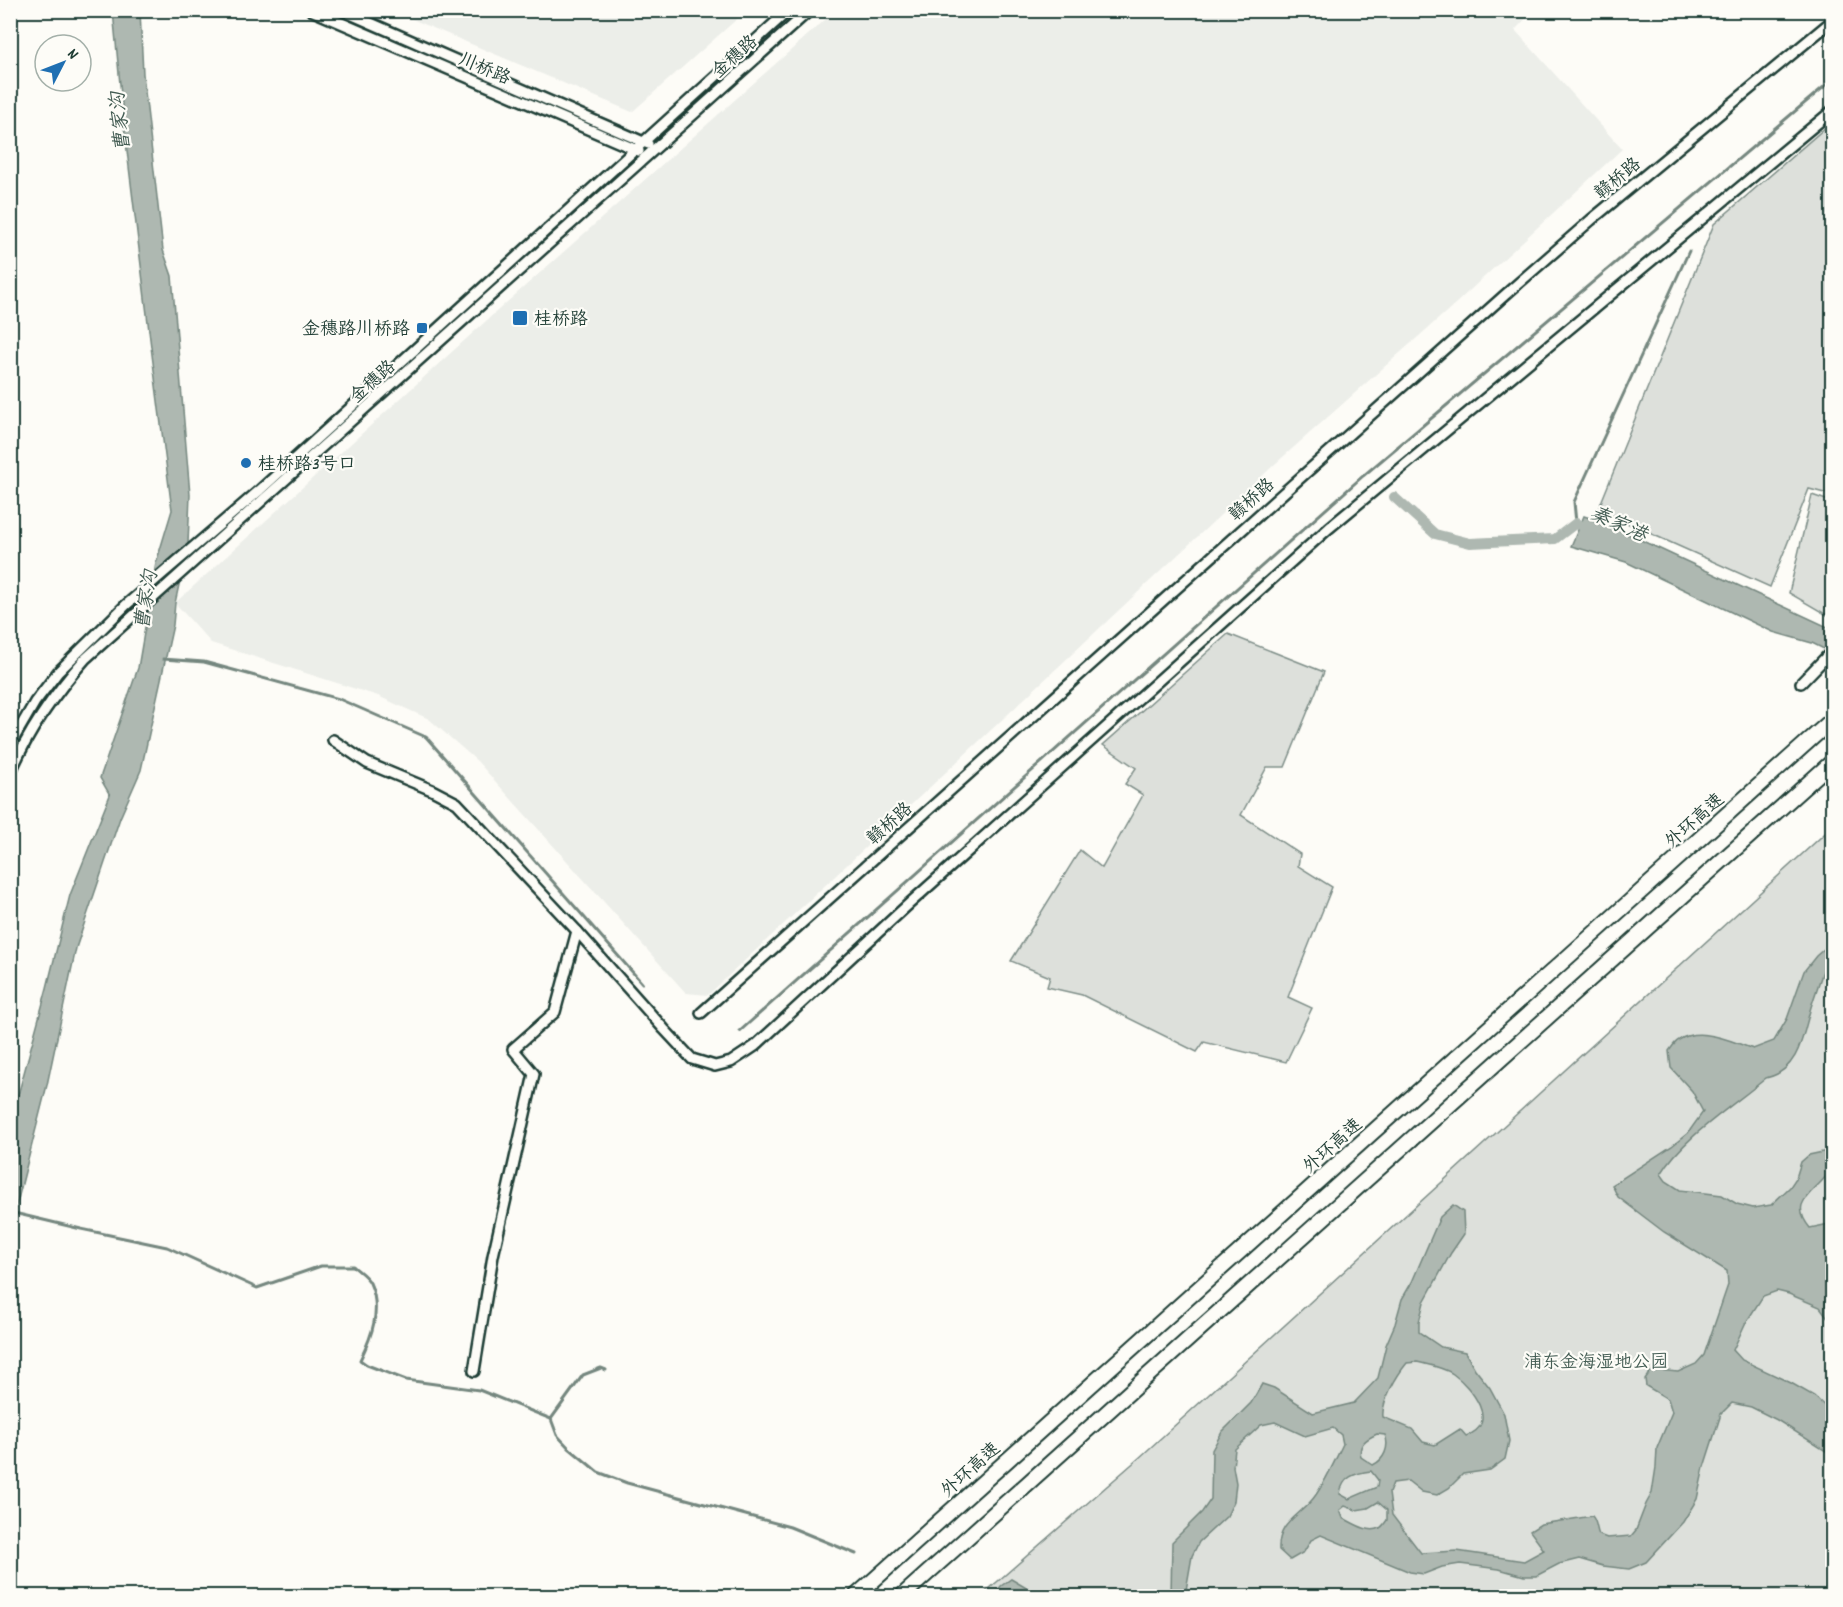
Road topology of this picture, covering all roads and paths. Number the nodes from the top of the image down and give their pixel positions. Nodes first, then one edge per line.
1 (310, 10) edge
2 (340, 10) edge
3 (789, 10) edge
4 (810, 10) edge
5 (1833, 21) edge
6 (1833, 111) edge
7 (644, 141) junction
8 (656, 148) junction
9 (636, 150) junction
10 (648, 155) junction
11 (220, 524) junction
12 (227, 532) junction
13 (1830, 657) edge
14 (1801, 682) dead end
15 (1833, 720) edge
16 (333, 740) dead end
17 (10, 745) edge
18 (1833, 762) edge
19 (10, 774) edge
20 (577, 931) junction
21 (701, 1013) dead end
22 (474, 1371) dead end
23 (856, 1596) edge
24 (902, 1596) edge

1 - 9 street, 川桥路
2 - 7 street, 川桥路
3 - 7 street, 金穗路
4 - 8 street, 金穗路
5 - 21 street, 赣桥路
6 - 20 street
7 - 8 street, 川桥路
7 - 9 street, 金穗路
8 - 10 street, 金穗路
9 - 10 street, 川桥路
9 - 11 street, 金穗路
10 - 12 street, 金穗路
11 - 12 street
11 - 17 street, 金穗路
12 - 19 street, 金穗路
13 - 14 street
15 - 23 highway, 外环高速
16 - 20 street
18 - 24 highway
20 - 22 street

